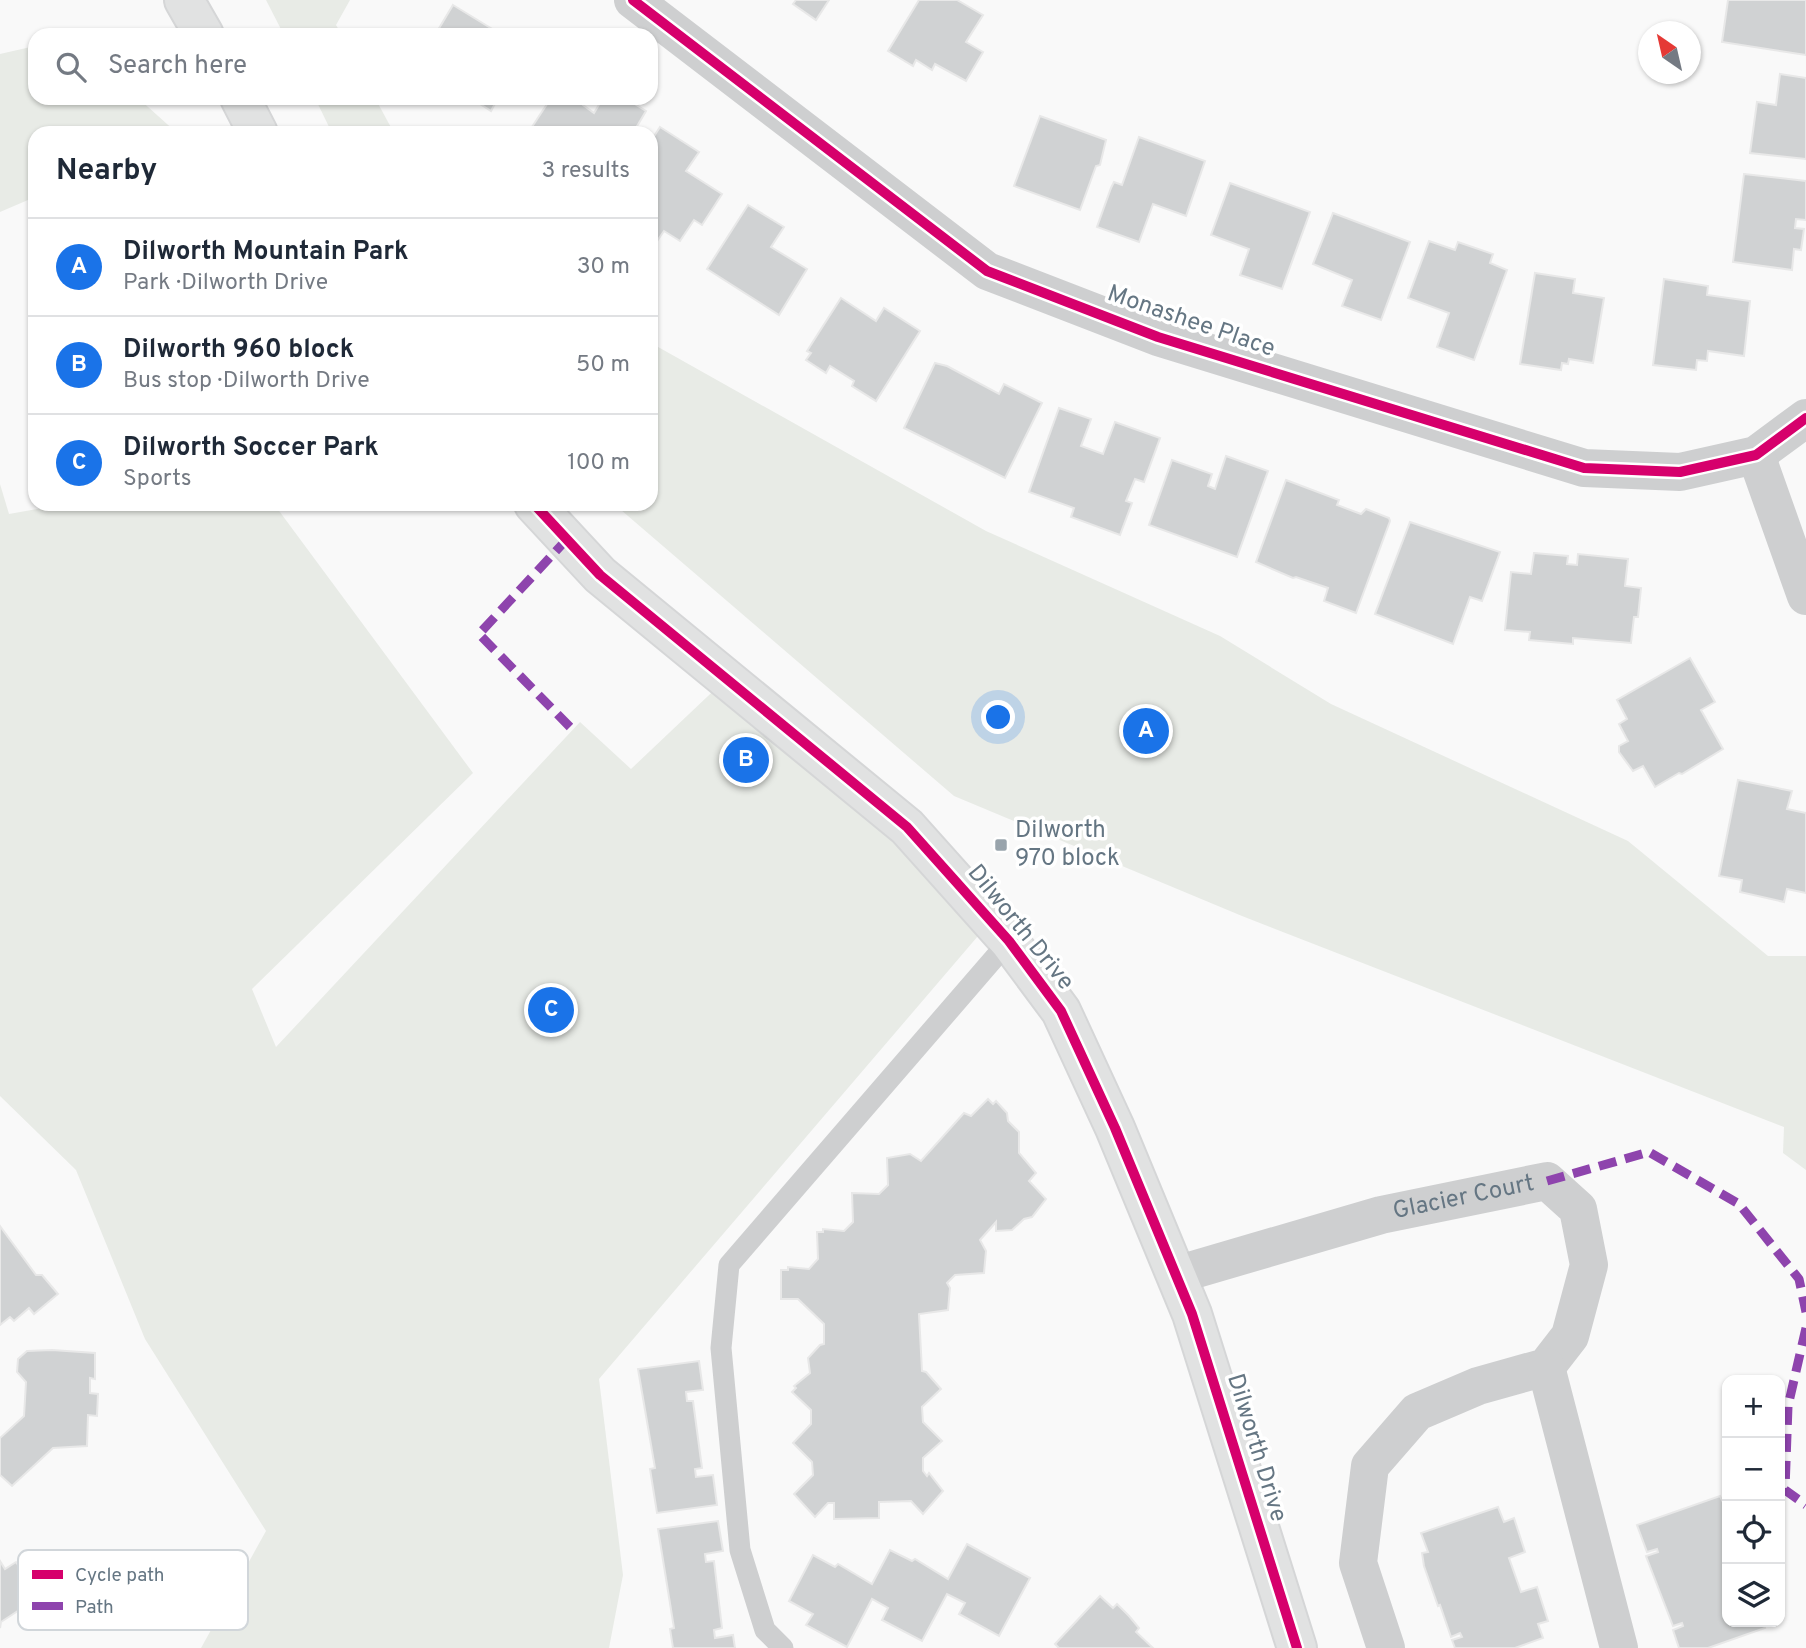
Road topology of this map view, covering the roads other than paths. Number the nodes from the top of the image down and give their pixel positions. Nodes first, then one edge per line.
1 (184, 0) edge
2 (634, 0) edge
3 (200, 28) edge
4 (244, 105) edge
5 (254, 126) edge
6 (1806, 418) edge
7 (1756, 455) junction
8 (541, 511) edge
9 (1806, 596) edge
10 (1009, 941) junction
11 (1176, 1275) junction
12 (1546, 1367) junction
13 (783, 1648) edge
14 (1297, 1648) edge
15 (1386, 1648) edge
16 (1619, 1648) edge

1 - 3 street
2 - 7 street, Monashee Place
4 - 5 street
6 - 7 street, Monashee Place
7 - 9 street
8 - 10 street, Dilworth Drive
10 - 11 street, Dilworth Drive
10 - 13 lane
11 - 12 street, Glacier Court
11 - 14 street, Dilworth Drive
12 - 15 street
12 - 16 street

